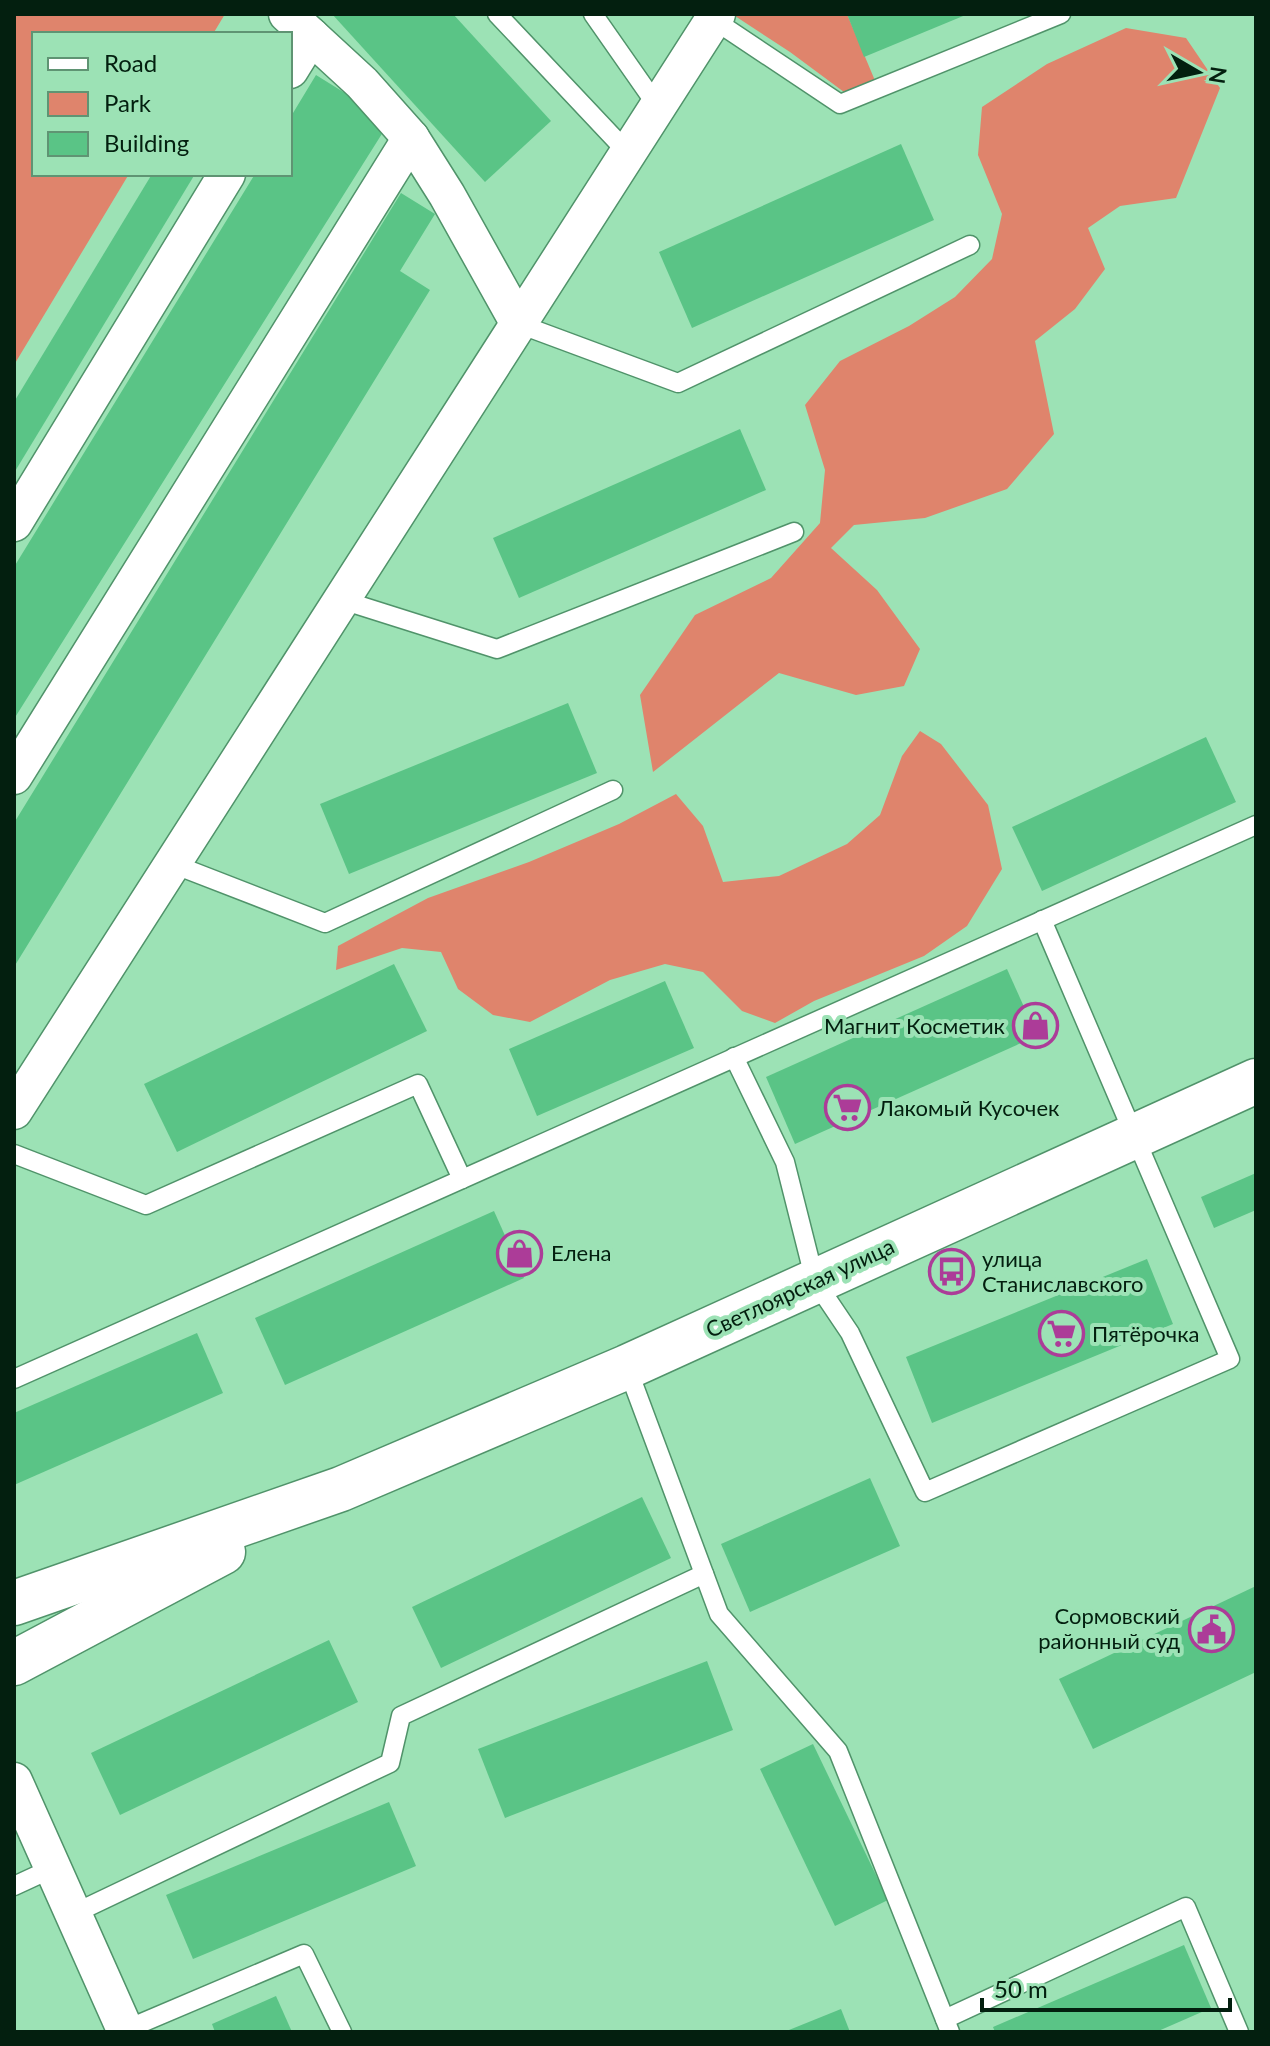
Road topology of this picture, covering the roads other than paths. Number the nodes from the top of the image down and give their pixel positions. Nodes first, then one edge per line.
1 (497, 14) edge
2 (593, 14) edge
3 (1061, 14) edge
4 (716, 17) edge
5 (299, 25) edge
6 (292, 60) edge
7 (658, 107) junction
8 (411, 138) junction
9 (628, 153) junction
10 (226, 176) edge
11 (970, 245) dead end
12 (519, 324) junction
13 (14, 523) edge
14 (794, 532) dead end
15 (342, 600) junction
16 (14, 776) edge
17 (613, 790) dead end
18 (1256, 825) edge
19 (173, 864) junction
20 (1042, 920) junction
21 (734, 1057) junction
22 (1256, 1081) edge
23 (14, 1111) edge
24 (1135, 1136) junction
25 (14, 1154) edge
26 (462, 1179) junction
27 (815, 1281) junction
28 (627, 1367) junction
29 (14, 1379) edge
30 (341, 1489) junction
31 (704, 1574) junction
32 (14, 1603) edge
33 (14, 1663) edge
34 (14, 1781) edge
35 (53, 1868) junction
36 (14, 1886) edge
37 (73, 1914) junction
38 (948, 2026) edge
39 (125, 2031) edge
40 (342, 2032) edge
41 (1239, 2032) edge

1 - 9 lane
2 - 7 lane
3 - 4 lane
4 - 7 street
5 - 6 street
5 - 8 street
7 - 9 street
8 - 12 street
8 - 16 street
9 - 12 street
10 - 13 street
11 - 12 lane
12 - 15 street
14 - 15 lane
15 - 19 street
17 - 19 lane
18 - 20 lane
19 - 23 street
20 - 21 lane
20 - 24 lane
21 - 26 lane
21 - 27 lane
22 - 24 main road, Светлоярская улица
24 - 27 main road, Светлоярская улица
24 - 27 lane
25 - 26 lane
26 - 29 lane
27 - 28 main road, Светлоярская улица
28 - 30 main road, Светлоярская улица
28 - 31 lane
30 - 32 main road
30 - 33 main road
31 - 37 lane
31 - 38 lane
34 - 35 street
35 - 36 lane
35 - 37 street
37 - 39 street
38 - 41 lane
39 - 40 lane

